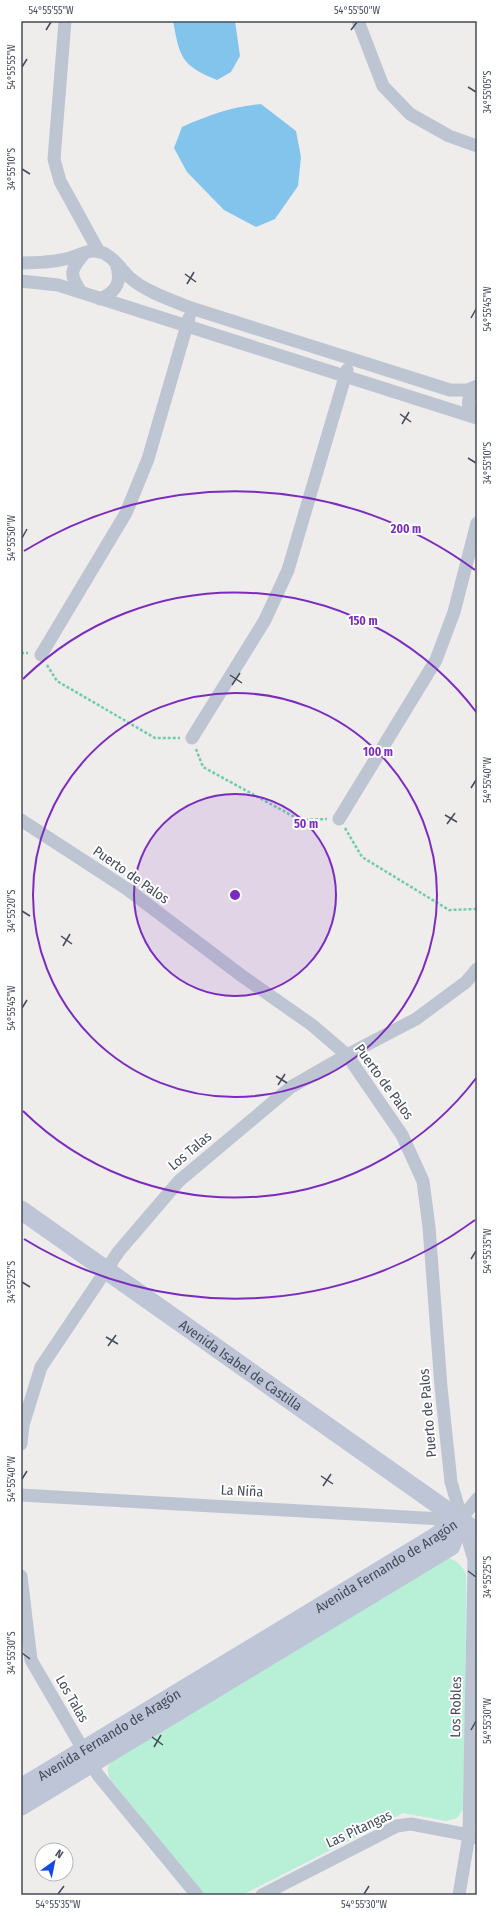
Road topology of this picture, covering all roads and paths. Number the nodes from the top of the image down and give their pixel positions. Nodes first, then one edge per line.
1 (65, 21) edge
2 (358, 21) edge
3 (477, 146) edge
4 (99, 252) junction
5 (84, 254) junction
6 (116, 263) junction
7 (22, 264) edge
8 (21, 281) edge
9 (80, 292) junction
10 (100, 298) junction
11 (192, 308) junction
12 (186, 326) junction
13 (350, 358) junction
14 (346, 377) junction
15 (475, 387) edge
16 (476, 417) edge
17 (477, 523) edge
18 (21, 653) edge
19 (41, 655) junction
20 (192, 738) junction
21 (339, 819) junction
22 (21, 820) edge
23 (477, 909) edge
24 (477, 969) edge
25 (346, 1055) junction
26 (21, 1210) edge
27 (105, 1270) junction
28 (21, 1444) edge
29 (21, 1495) edge
30 (477, 1499) edge
31 (460, 1520) junction
32 (477, 1528) edge
33 (477, 1532) edge
34 (21, 1576) edge
35 (87, 1757) junction
36 (21, 1788) edge
37 (21, 1806) edge
38 (473, 1837) edge
39 (197, 1895) edge
40 (262, 1895) edge
41 (459, 1895) edge

1 - 4 street
2 - 3 street
4 - 5 street
4 - 6 street
5 - 7 street
5 - 9 street
6 - 10 street
6 - 11 street
8 - 9 street
9 - 10 street
10 - 12 street
11 - 12 street
11 - 13 street
12 - 14 street
12 - 19 street
13 - 14 street
13 - 15 street
14 - 16 street
14 - 20 street
15 - 16 street
17 - 21 street
18 - 19 path
19 - 20 path
20 - 21 path
21 - 23 path
22 - 25 street, Puerto de Palos
24 - 25 street, Los Talas
25 - 27 street, Los Talas
25 - 31 street, Puerto de Palos
26 - 27 street, Avenida Isabel de Castilla
27 - 28 street, Los Talas
27 - 31 street, Avenida Isabel de Castilla
29 - 31 street, La Niña
30 - 31 street
31 - 32 street, Avenida Isabel de Castilla
31 - 33 street, Avenida Isabel de Castilla
31 - 35 street, Avenida Fernando de Aragón
31 - 38 street, Los Robles
34 - 35 street, Los Talas
35 - 36 street, Avenida Fernando de Aragón
35 - 37 street, Avenida Fernando de Aragón
35 - 39 street, Los Talas
38 - 40 street, Las Pitangas
38 - 41 street, Los Robles

